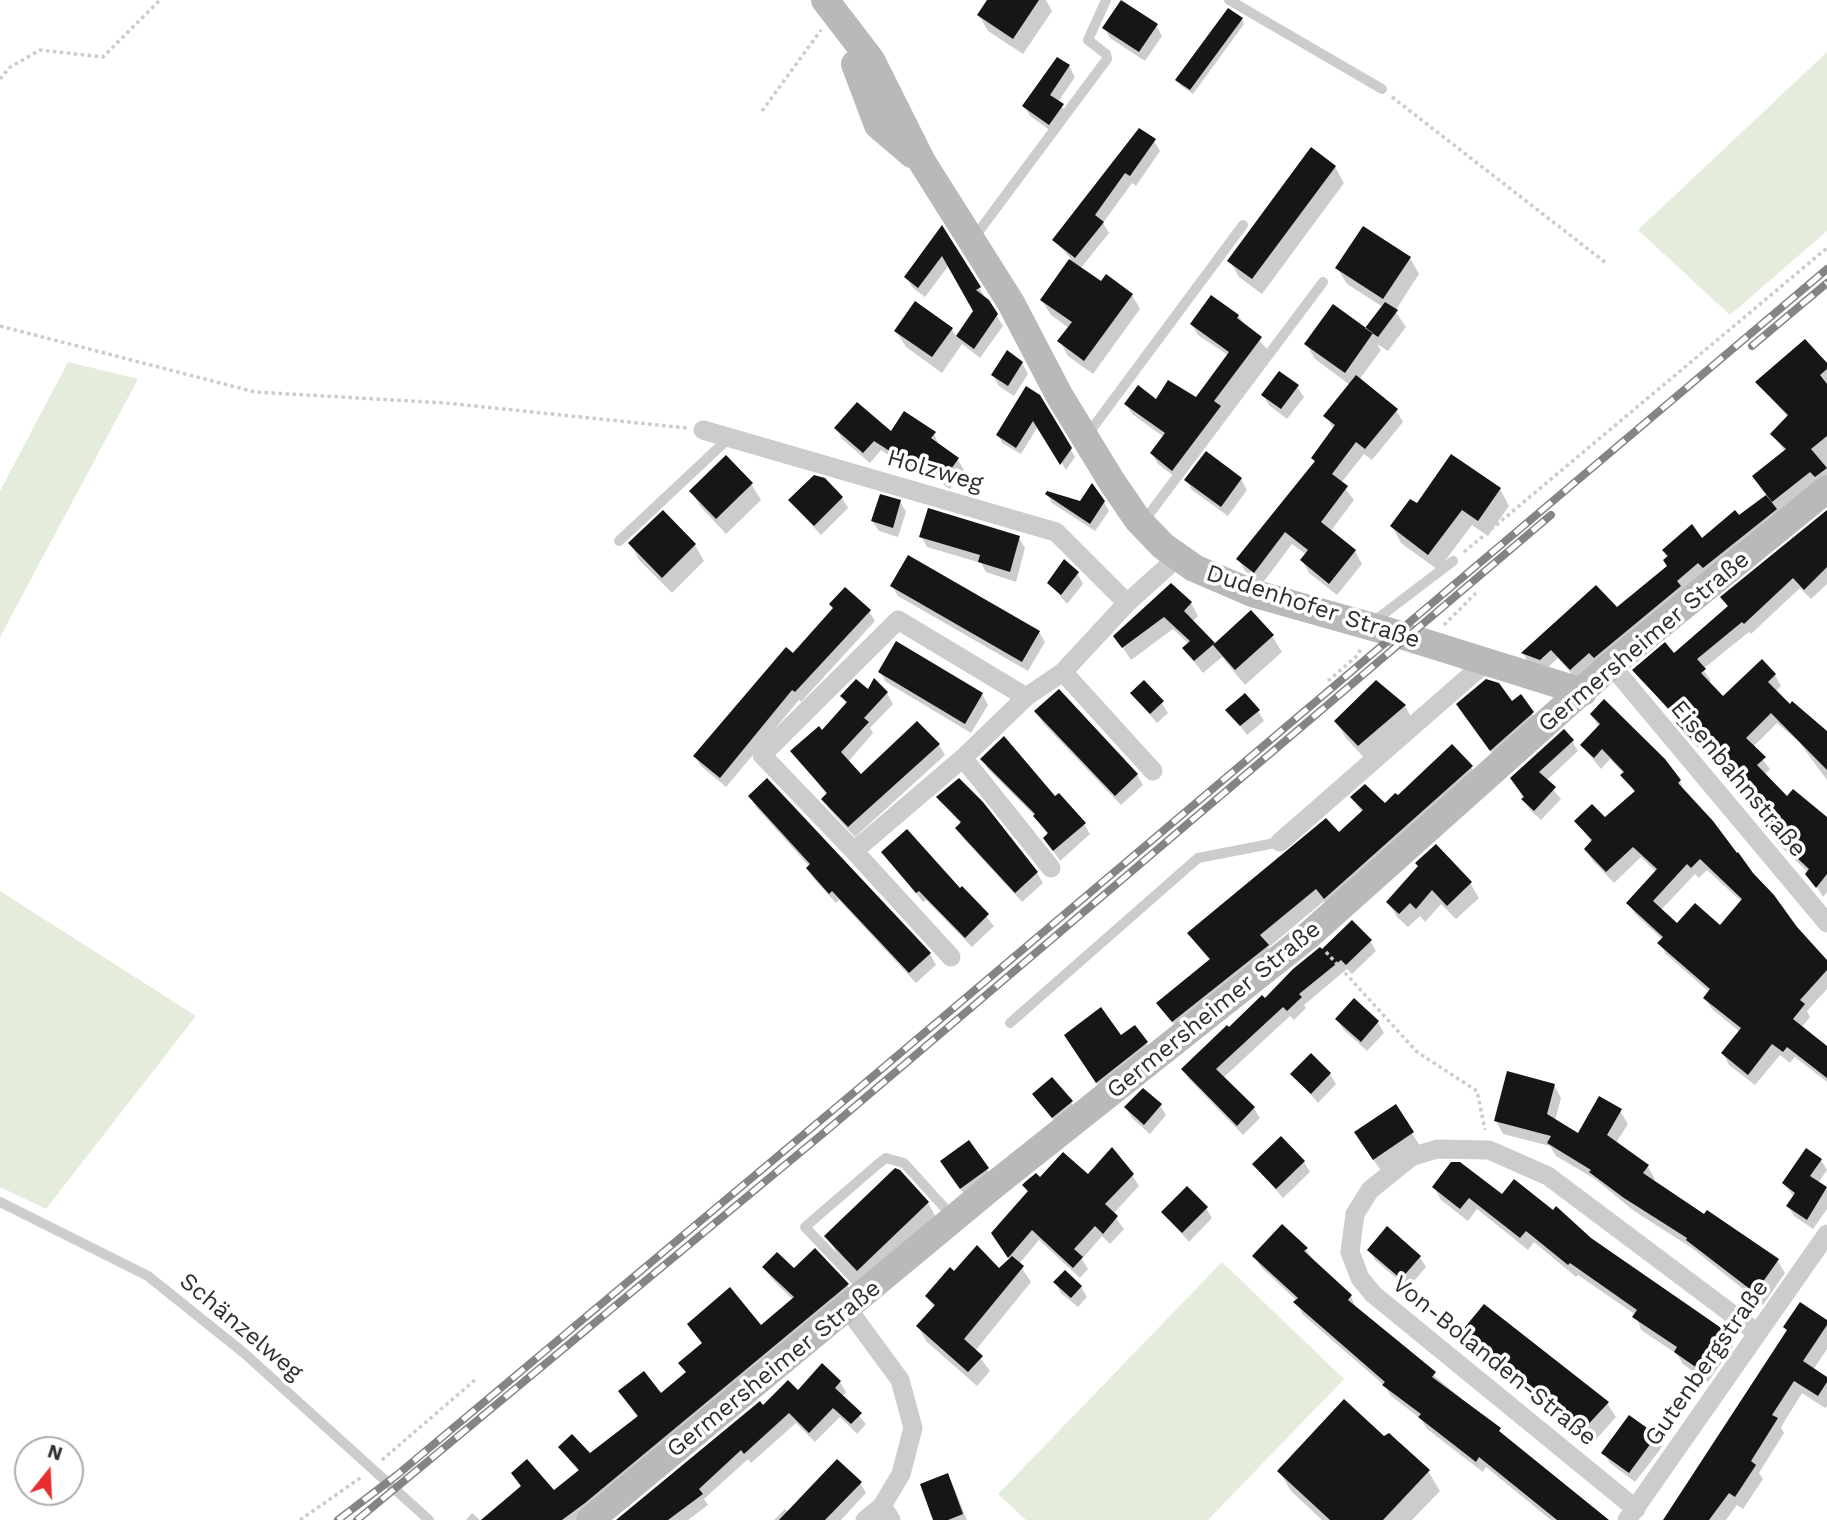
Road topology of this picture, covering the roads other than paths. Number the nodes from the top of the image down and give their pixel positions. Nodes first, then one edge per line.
1 (1106, 0) edge
2 (1229, 0) edge
3 (834, 4) edge
4 (1382, 89) road end
5 (1243, 225) dead end
6 (972, 240) junction
7 (1323, 282) dead end
8 (703, 430) road end
9 (1085, 437) junction
10 (729, 438) junction
11 (1827, 489) edge
12 (1142, 524) junction
13 (619, 541) dead end
14 (1177, 558) junction
15 (1453, 561) road end
16 (1127, 603) junction
17 (1367, 625) junction
18 (1486, 662) junction
19 (1611, 666) junction
20 (1063, 672) junction
21 (1583, 691) junction
22 (1026, 697) junction
23 (962, 758) junction
24 (1153, 771) dead end
25 (1280, 842) joint
26 (854, 851) junction
27 (1051, 868) dead end
28 (1827, 923) edge
29 (951, 957) dead end
30 (1010, 1023) dead end
31 (0, 1202) edge
32 (954, 1219) junction
33 (1826, 1237) edge
34 (858, 1301) junction
35 (1756, 1332) junction
36 (886, 1513) edge
37 (1632, 1515) edge
38 (429, 1520) edge
39 (590, 1520) edge
40 (865, 1520) edge

1 - 6 lane
2 - 4 lane
3 - 6 main road, Dudenhofer Straße
5 - 9 lane
6 - 9 main road, Dudenhofer Straße
7 - 12 lane
8 - 10 street, Holzweg
9 - 12 main road, Dudenhofer Straße
10 - 13 lane
10 - 16 street, Holzweg
11 - 19 main road, Germersheimer Straße
12 - 14 main road, Dudenhofer Straße
14 - 16 street
14 - 17 main road, Dudenhofer Straße
15 - 17 lane
16 - 20 street
17 - 18 main road, Dudenhofer Straße
18 - 21 main road, Dudenhofer Straße
18 - 25 street
19 - 21 main road, Germersheimer Straße
19 - 28 street, Eisenbahnstraße
20 - 22 street
20 - 24 street
21 - 32 main road, Germersheimer Straße
22 - 23 street
22 - 26 street
23 - 26 street
23 - 27 street
25 - 30 lane
26 - 29 street
31 - 38 lane, Schänzelweg
32 - 34 main road, Germersheimer Straße
32 - 34 lane
33 - 35 street, Gutenbergstraße
34 - 36 street
34 - 39 main road, Germersheimer Straße
35 - 37 street, Gutenbergstraße
35 - 37 street, Von-Bolanden-Straße
36 - 40 street

